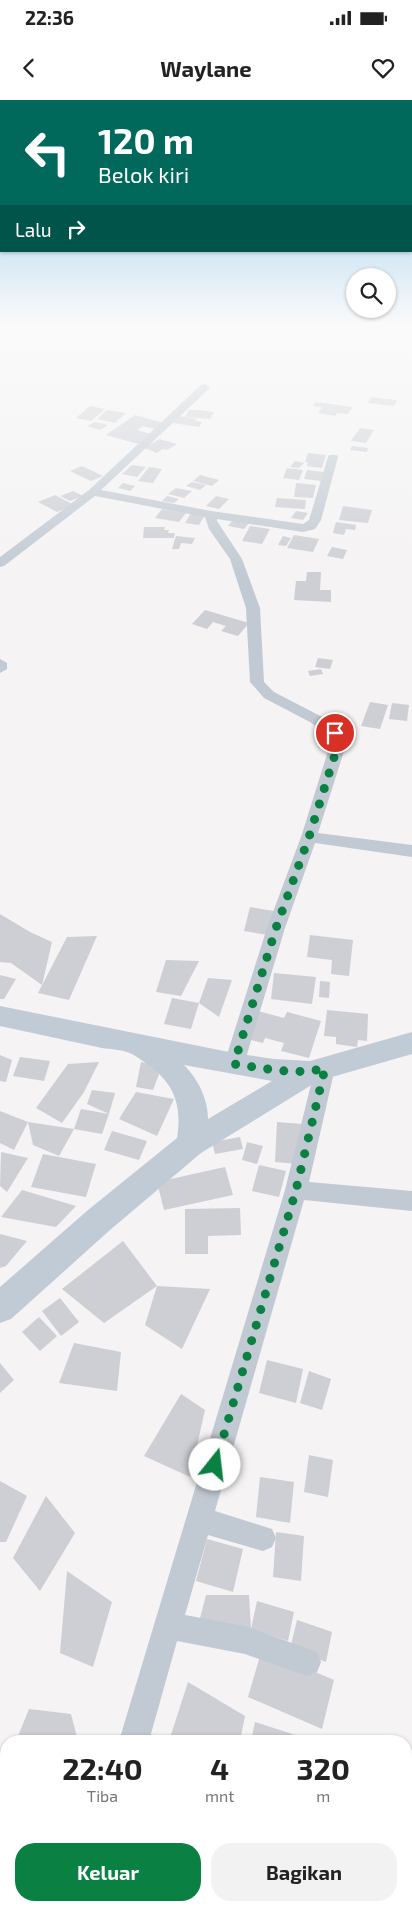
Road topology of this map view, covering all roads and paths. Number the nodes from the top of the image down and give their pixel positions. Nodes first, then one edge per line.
1 (181, 410) edge
2 (333, 456) dead end
3 (93, 492) junction
4 (211, 515) junction
5 (0, 563) edge
6 (0, 663) edge
7 (0, 669) edge
8 (309, 837) junction
9 (412, 851) edge
10 (0, 1016) edge
11 (412, 1042) edge
12 (136, 1044) junction
13 (234, 1064) junction
14 (318, 1070) junction
15 (191, 1144) junction
16 (296, 1190) junction
17 (412, 1201) edge
18 (0, 1308) edge
19 (199, 1520) junction
20 (263, 1538) dead end
21 (168, 1626) junction
22 (307, 1662) dead end
23 (136, 1735) edge

1 - 3 street
2 - 4 street
3 - 4 street
3 - 5 street
4 - 8 street
6 - 7 street
8 - 9 street
8 - 13 street
10 - 12 main road
11 - 14 main road
12 - 13 main road
12 - 15 main road
13 - 14 main road
14 - 15 main road
14 - 16 street
15 - 18 main road
16 - 17 street
16 - 19 street
19 - 20 street
19 - 21 street
21 - 22 street
21 - 23 street

